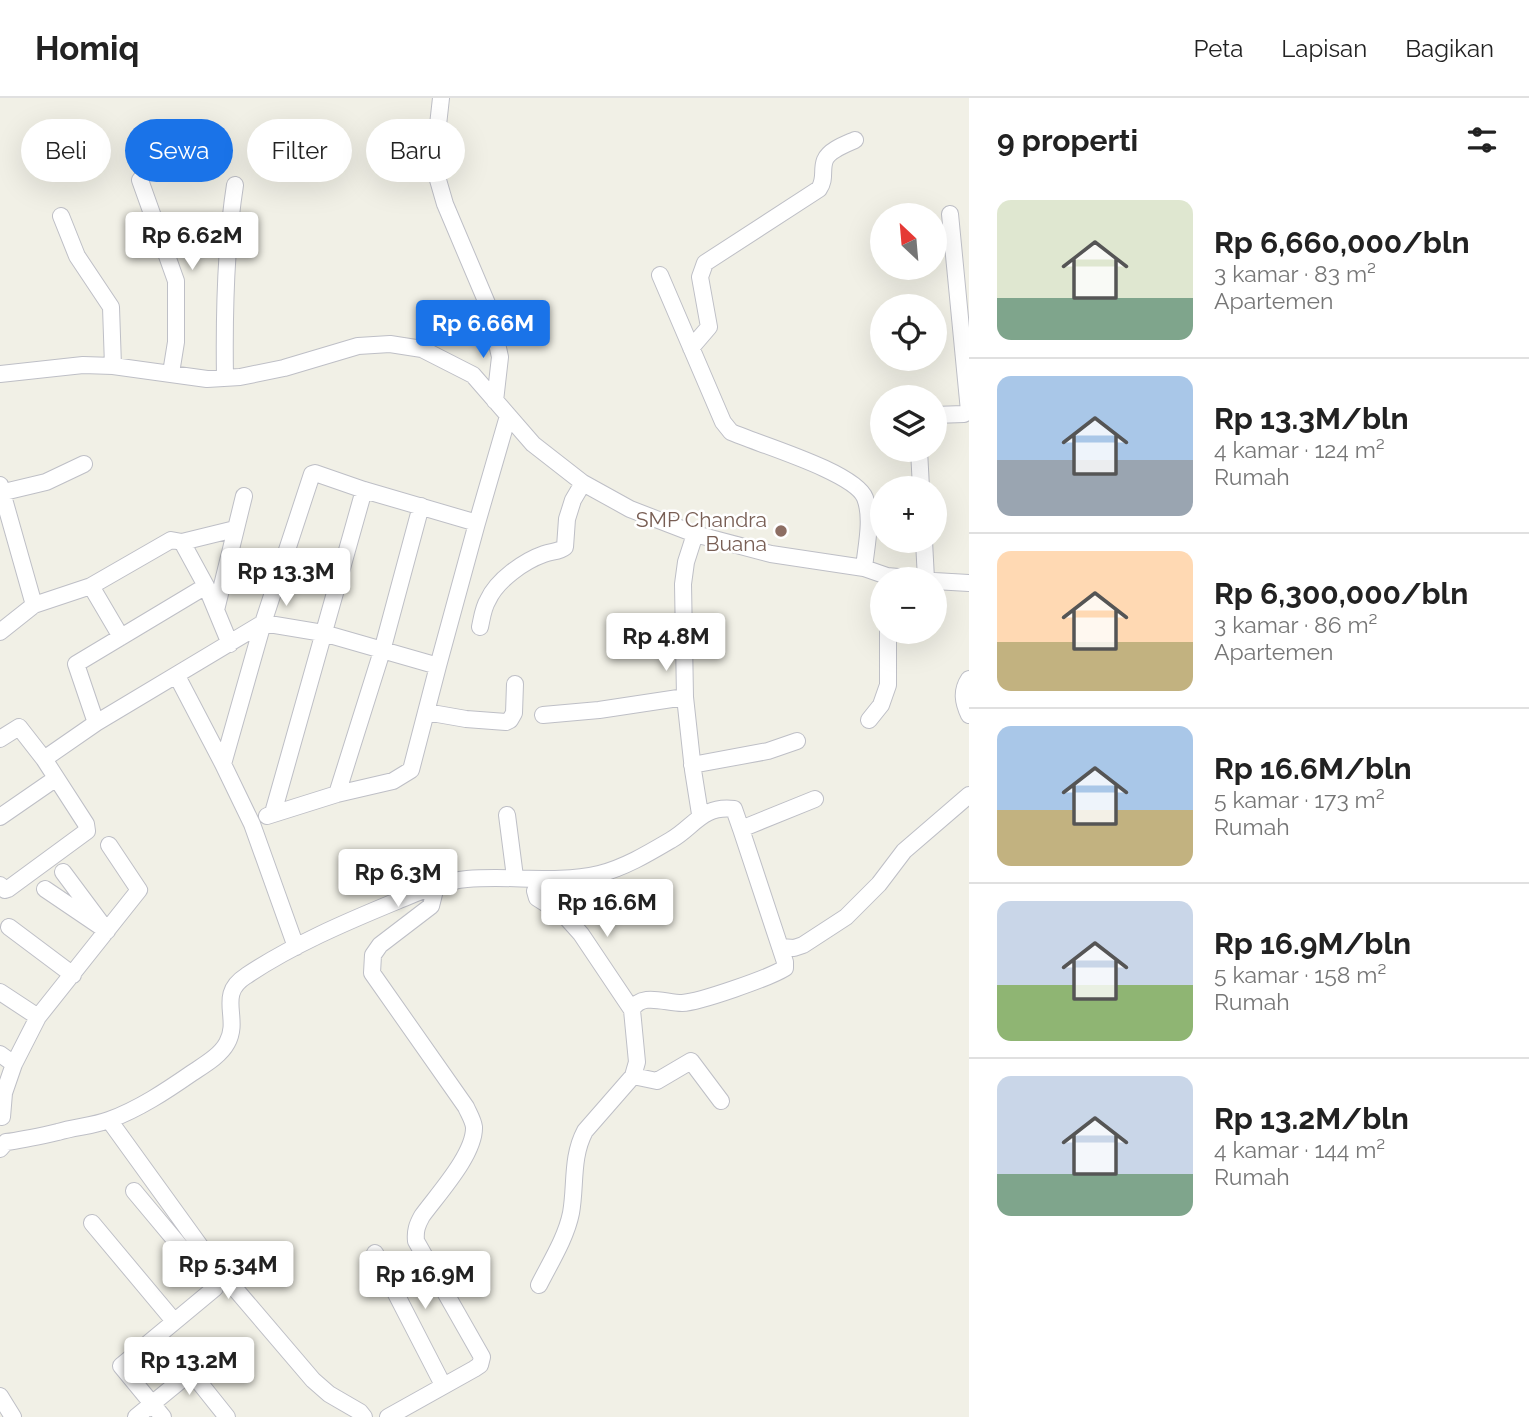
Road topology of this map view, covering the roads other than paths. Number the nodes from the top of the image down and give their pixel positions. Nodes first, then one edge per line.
1 (441, 98) edge
2 (855, 139) dead end
3 (142, 182) edge
4 (234, 185) dead end
5 (950, 214) dead end
6 (61, 216) dead end
7 (660, 275) dead end
8 (691, 348) junction
9 (113, 366) junction
10 (0, 373) edge
11 (171, 373) junction
12 (225, 378) junction
13 (495, 401) junction
14 (947, 415) edge
15 (508, 416) junction
16 (83, 464) dead end
17 (583, 483) junction
18 (0, 490) edge
19 (364, 490) junction
20 (244, 496) dead end
21 (421, 506) junction
22 (477, 523) junction
23 (235, 529) junction
24 (695, 534) junction
25 (182, 542) junction
26 (864, 568) junction
27 (870, 570) edge
28 (947, 582) edge
29 (969, 583) edge
30 (91, 586) junction
31 (206, 586) junction
32 (34, 605) junction
33 (216, 610) junction
34 (263, 623) junction
35 (480, 627) dead end
36 (0, 632) edge
37 (323, 634) junction
38 (121, 636) junction
39 (230, 644) junction
40 (888, 644) edge
41 (382, 651) junction
42 (438, 666) junction
43 (177, 676) junction
44 (969, 679) edge
45 (515, 684) dead end
46 (685, 697) junction
47 (426, 712) junction
48 (543, 715) dead end
49 (969, 715) edge
50 (869, 720) dead end
51 (96, 723) junction
52 (0, 739) edge
53 (797, 741) dead end
54 (44, 759) junction
55 (223, 764) junction
56 (692, 765) junction
57 (55, 779) junction
58 (337, 794) junction
59 (969, 795) edge
60 (816, 799) dead end
61 (273, 813) junction
62 (700, 814) junction
63 (507, 815) dead end
64 (0, 817) edge
65 (252, 824) junction
66 (741, 829) junction
67 (109, 845) dead end
68 (63, 872) dead end
69 (515, 877) junction
70 (541, 879) junction
71 (0, 886) edge
72 (436, 886) junction
73 (45, 889) dead end
74 (9, 927) dead end
75 (107, 931) junction
76 (296, 947) junction
77 (780, 947) junction
78 (73, 975) junction
79 (0, 992) edge
80 (632, 1010) junction
81 (38, 1017) junction
82 (0, 1054) edge
83 (15, 1064) junction
84 (633, 1076) junction
85 (721, 1101) dead end
86 (1, 1117) edge
87 (109, 1120) junction
88 (3, 1145) edge
89 (134, 1191) dead end
90 (92, 1223) dead end
91 (375, 1253) dead end
92 (539, 1285) dead end
93 (174, 1321) junction
94 (219, 1349) dead end
95 (191, 1372) junction
96 (443, 1385) junction
97 (0, 1396) edge
98 (152, 1404) junction
99 (13, 1417) edge
100 (136, 1417) edge
101 (163, 1417) edge
102 (227, 1417) edge
103 (364, 1417) edge
104 (388, 1417) edge

1 - 13 street
2 - 8 street
3 - 11 street
4 - 12 street
5 - 14 street
6 - 9 street
7 - 8 street
8 - 26 street
9 - 10 street
9 - 11 street
11 - 12 street
12 - 13 street
13 - 15 street
15 - 17 street
15 - 22 street
16 - 18 street
17 - 24 street
17 - 35 street
18 - 32 street
19 - 21 street
19 - 34 street
19 - 37 street
20 - 23 street
21 - 22 street
21 - 41 street
22 - 42 street
23 - 25 street
23 - 33 street
24 - 26 street
24 - 46 street
25 - 30 street
25 - 31 street
26 - 27 street
28 - 29 street
30 - 32 street
30 - 38 street
31 - 33 street
31 - 38 street
32 - 36 street
33 - 39 street
34 - 37 street
34 - 39 street
34 - 55 street
37 - 41 street
37 - 61 street
38 - 51 street
39 - 43 street
40 - 50 street
41 - 42 street
41 - 58 street
42 - 47 street
43 - 51 street
43 - 55 street
44 - 49 street
45 - 47 street
46 - 48 street
46 - 56 street
47 - 58 street
51 - 54 street
52 - 54 street
53 - 56 street
54 - 57 street
55 - 65 street
56 - 62 street
57 - 64 street
57 - 71 street
58 - 61 street
59 - 77 street
60 - 66 street
61 - 65 street
62 - 66 street
62 - 70 street
63 - 69 street
65 - 76 street
66 - 77 street
67 - 75 street
68 - 75 street
69 - 70 street
69 - 72 street
70 - 80 street
72 - 76 street
72 - 96 street
73 - 75 street
74 - 78 street
75 - 78 street
76 - 87 street
77 - 80 street
78 - 81 street
79 - 81 street
80 - 84 street
81 - 83 street
82 - 83 street
83 - 86 street
84 - 85 street
84 - 92 street
86 - 88 street
87 - 88 street
87 - 103 street
89 - 93 street
90 - 93 street
91 - 96 street
93 - 98 street
94 - 95 street
95 - 98 street
95 - 102 street
96 - 104 street
97 - 99 street
98 - 100 street
98 - 101 street

